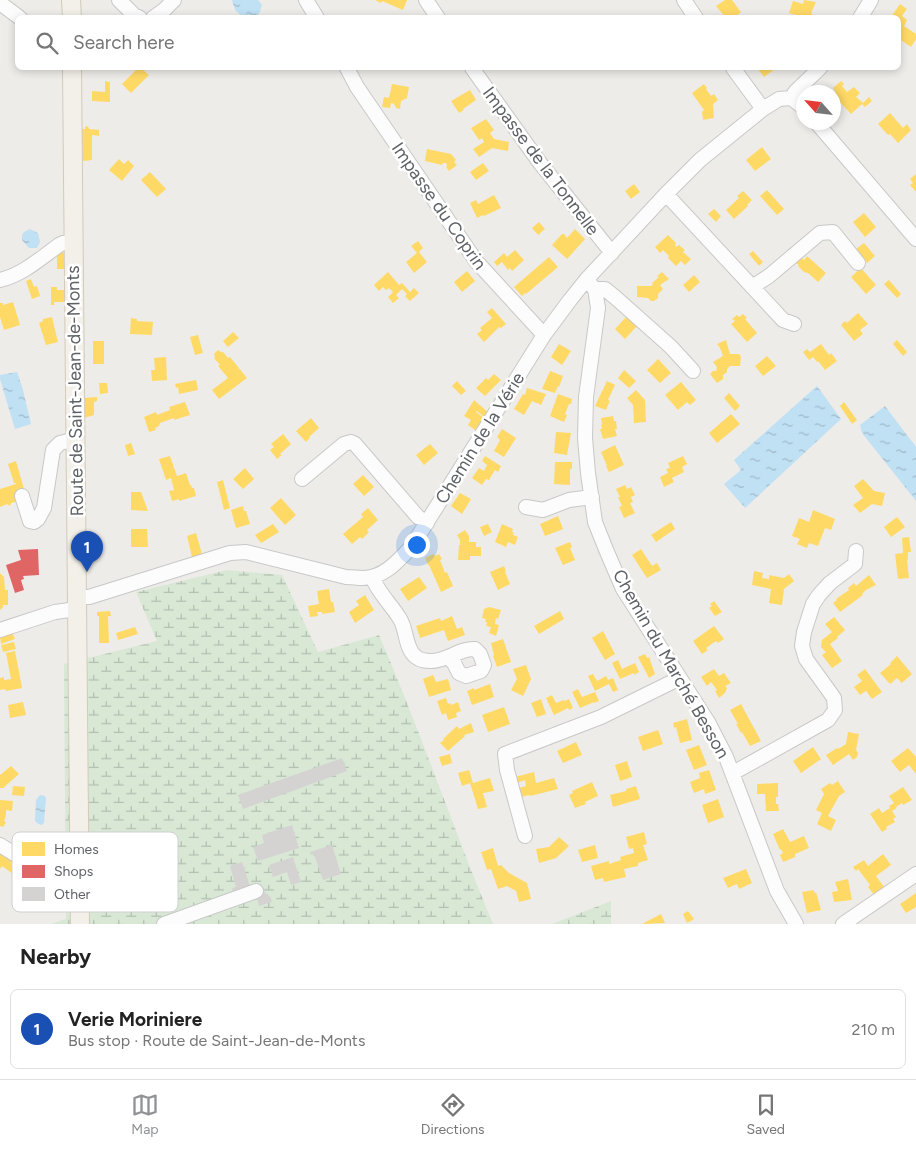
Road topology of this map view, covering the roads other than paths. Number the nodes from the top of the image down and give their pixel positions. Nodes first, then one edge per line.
1 (71, 0) edge
2 (119, 0) edge
3 (174, 0) edge
4 (306, 0) edge
5 (426, 0) edge
6 (684, 0) edge
7 (871, 0) edge
8 (0, 3) edge
9 (16, 15) edge
10 (72, 15) edge
11 (134, 15) edge
12 (158, 15) edge
13 (315, 15) edge
14 (436, 15) edge
15 (694, 15) edge
16 (862, 15) edge
17 (72, 70) edge
18 (348, 70) edge
19 (473, 70) edge
20 (734, 70) edge
21 (818, 70) edge
22 (791, 98) junction
23 (796, 102) edge
24 (762, 108) junction
25 (823, 130) edge
26 (666, 194) junction
27 (916, 239) edge
28 (74, 242) junction
29 (612, 253) junction
30 (858, 263) dead end
31 (0, 280) edge
32 (590, 284) junction
33 (752, 287) junction
34 (794, 324) dead end
35 (544, 335) junction
36 (693, 371) dead end
37 (76, 439) junction
38 (302, 479) dead end
39 (22, 496) dead end
40 (592, 497) junction
41 (526, 507) dead end
42 (427, 523) junction
43 (856, 552) dead end
44 (372, 577) junction
45 (77, 603) junction
46 (0, 630) edge
47 (449, 658) dead end
48 (680, 678) junction
49 (733, 773) junction
50 (79, 832) edge
51 (525, 836) dead end
52 (0, 845) edge
53 (12, 852) edge
54 (916, 874) edge
55 (256, 891) dead end
56 (164, 924) edge
57 (796, 924) edge
58 (844, 924) edge

1 - 10 main road
2 - 11 street
3 - 12 street
4 - 13 street
5 - 14 street
6 - 15 street
7 - 16 street
8 - 9 street
17 - 28 main road, Route de Saint-Jean-de-Monts
18 - 35 street, Impasse du Coprin
19 - 29 street, Impasse de la Tonnelle
20 - 24 street
21 - 22 street
22 - 23 street
22 - 24 street, Chemin de la Vérie
24 - 26 street, Chemin de la Vérie
25 - 27 street
26 - 29 street, Chemin de la Vérie
26 - 33 street
28 - 31 street
28 - 37 main road, Route de Saint-Jean-de-Monts
29 - 32 street, Chemin de la Vérie
30 - 33 street
32 - 35 street, Chemin de la Vérie
32 - 36 street
32 - 40 street, Chemin du Marché Besson
33 - 34 street
35 - 42 street, Chemin de la Vérie
37 - 39 street
37 - 45 main road, Route de Saint-Jean-de-Monts
38 - 42 street
40 - 41 street
40 - 48 street, Chemin du Marché Besson
42 - 44 street, Chemin de la Vérie
43 - 49 street
44 - 45 street, Chemin de la Vérie
44 - 47 street
45 - 46 street, Chemin de la Vérie
45 - 50 main road, Route de Saint-Jean-de-Monts
48 - 49 street, Chemin du Marché Besson
48 - 51 street
49 - 57 street, Chemin du Marché Besson
52 - 53 street
54 - 58 street
55 - 56 street

